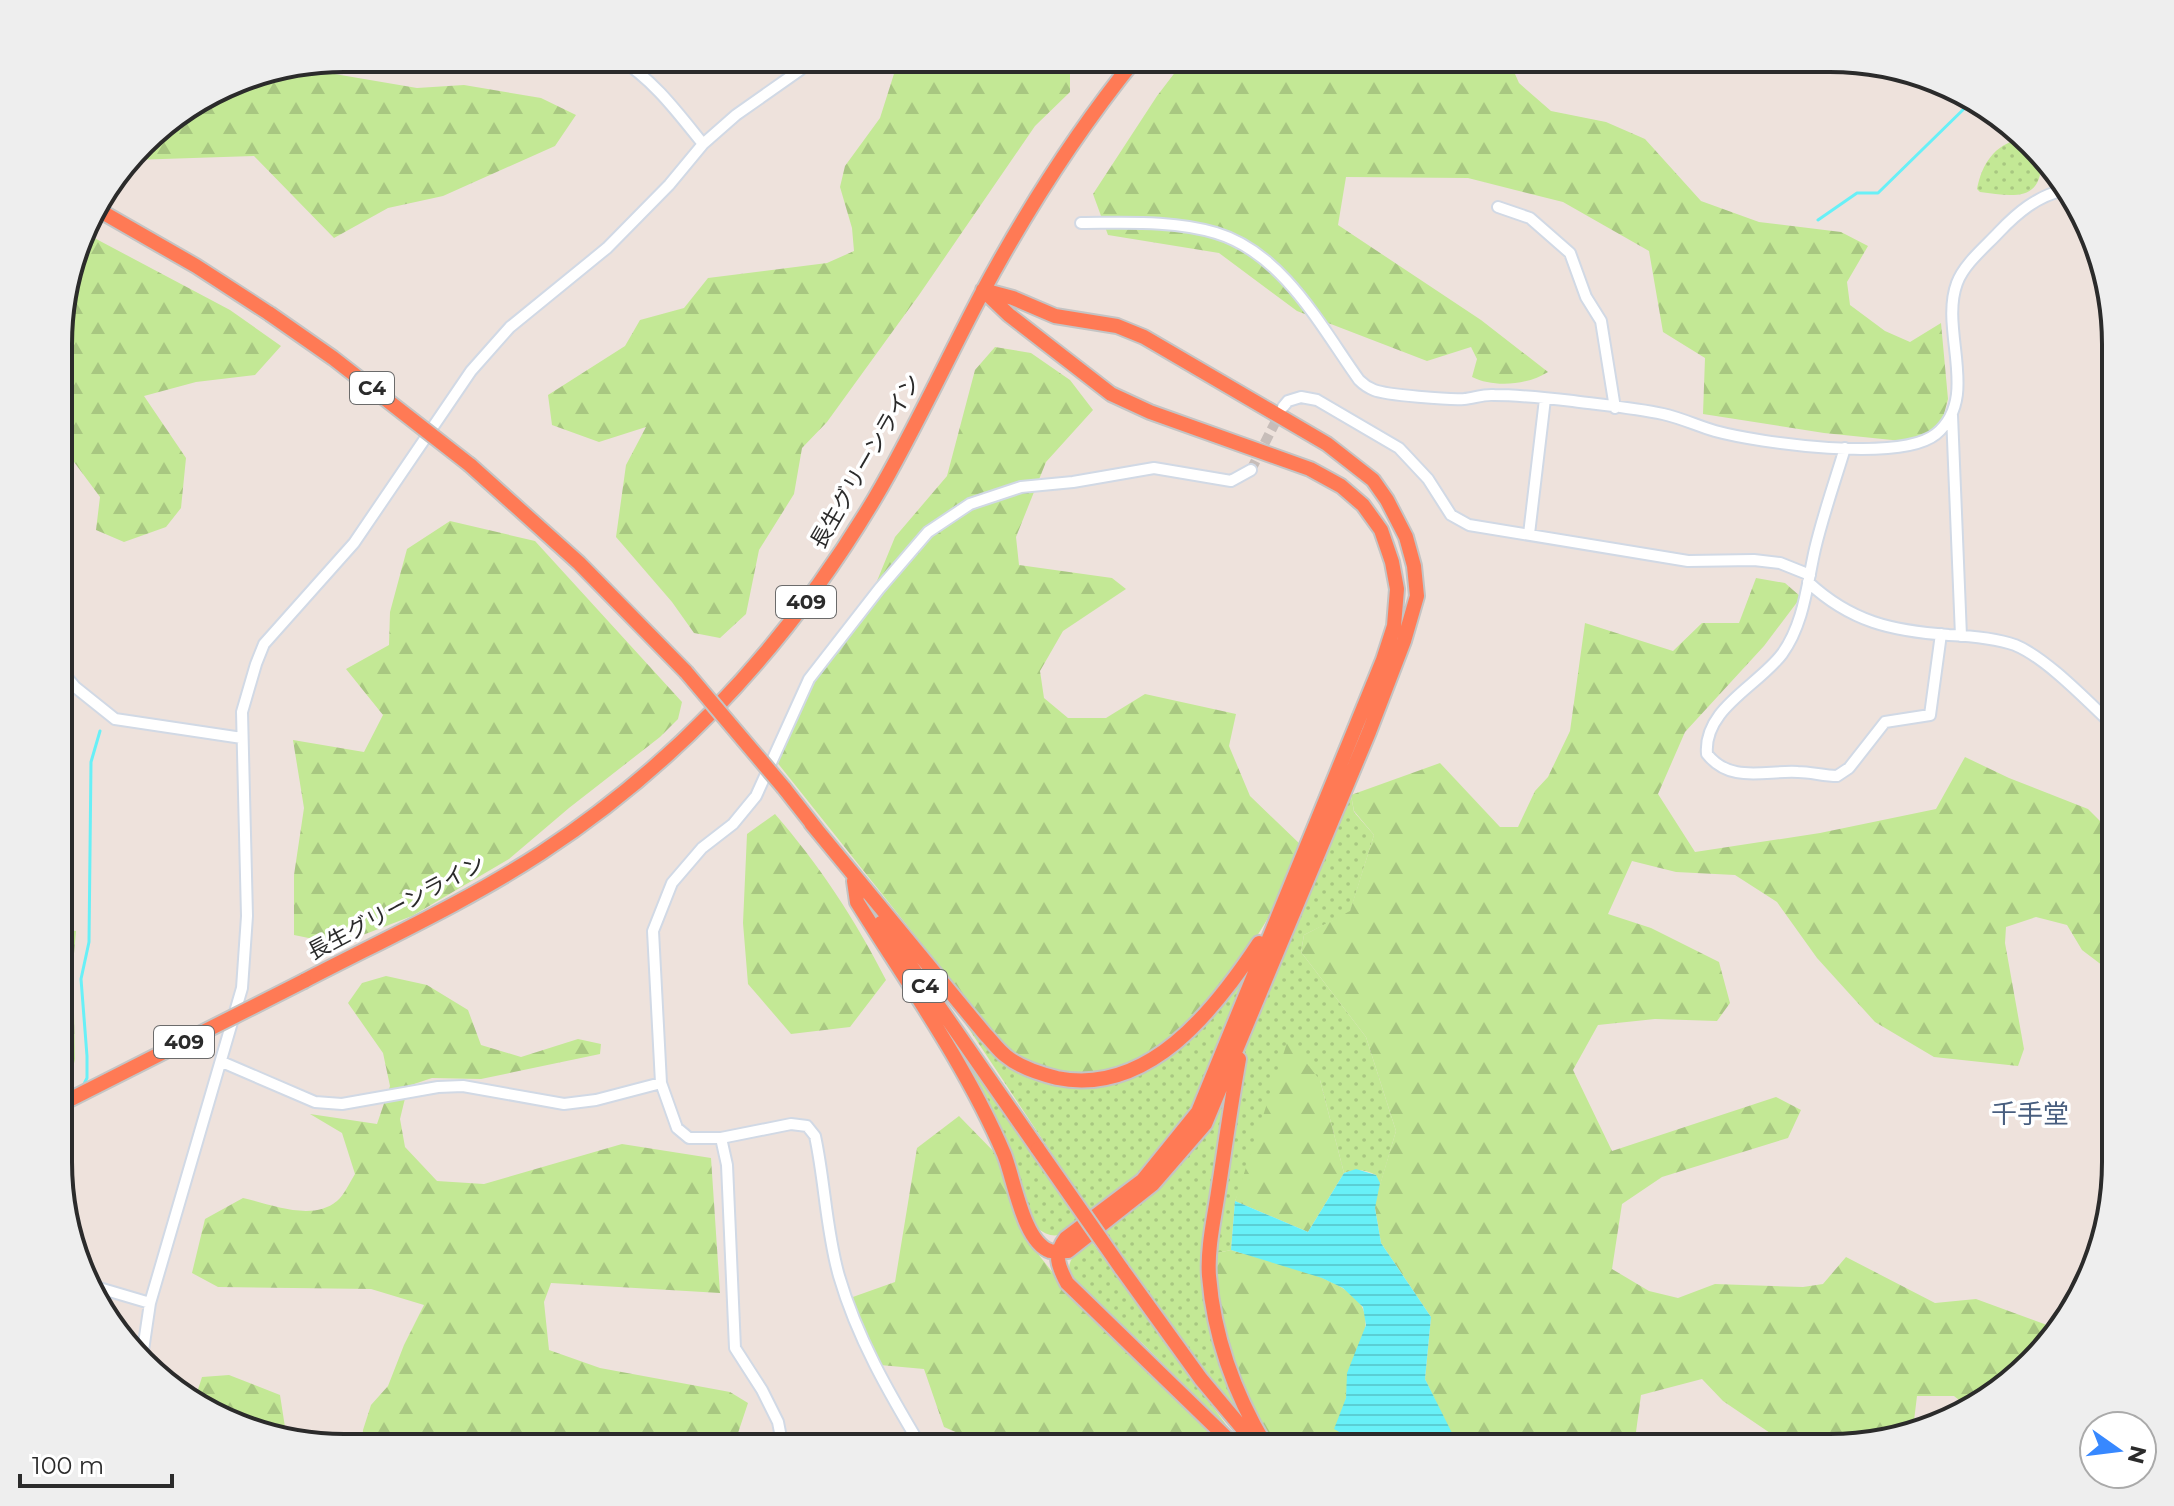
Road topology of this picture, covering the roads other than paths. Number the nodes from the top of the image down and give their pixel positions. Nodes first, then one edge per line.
1 (639, 72) edge
2 (797, 72) edge
3 (1125, 73) edge
4 (703, 144) junction
5 (2056, 193) edge
6 (1498, 207) dead end
7 (105, 214) edge
8 (1081, 223) dead end
9 (983, 290) junction
10 (1545, 399) junction
11 (1283, 407) dead end
12 (1615, 408) junction
13 (1952, 415) junction
14 (1845, 448) junction
15 (1251, 470) dead end
16 (1529, 534) junction
17 (1809, 579) junction
18 (1941, 634) junction
19 (1961, 636) junction
20 (72, 684) edge
21 (2101, 715) edge
22 (242, 738) junction
23 (811, 823) junction
24 (854, 881) junction
25 (1280, 912) junction
26 (1243, 1035) junction
27 (222, 1062) junction
28 (661, 1083) junction
29 (73, 1098) edge
30 (721, 1138) junction
31 (1059, 1251) junction
32 (104, 1289) edge
33 (150, 1303) junction
34 (144, 1345) edge
35 (780, 1433) edge
36 (913, 1433) edge
37 (1222, 1434) edge
38 (1247, 1434) edge
39 (1258, 1434) edge

1 - 4 street
2 - 4 street
3 - 9 highway, 長生グリーンライン / 409
4 - 22 street
5 - 13 street
6 - 12 street
7 - 23 highway, C4, bridge
8 - 10 street
9 - 25 highway
9 - 26 highway
9 - 29 highway, 長生グリーンライン / 409, bridge
10 - 12 street
10 - 16 street
11 - 16 street
12 - 14 street
13 - 14 street
13 - 19 street
14 - 17 street
15 - 28 street
16 - 17 street
17 - 18 street
17 - 18 street
18 - 19 street
19 - 21 street
20 - 22 street
22 - 27 street
23 - 24 highway, C4
23 - 25 highway
24 - 31 highway
24 - 38 highway, C4, bridge
25 - 31 highway
26 - 31 highway
26 - 39 highway
27 - 28 street
27 - 33 street
28 - 30 street
30 - 35 street
30 - 36 street
31 - 37 highway
32 - 33 street
33 - 34 street

